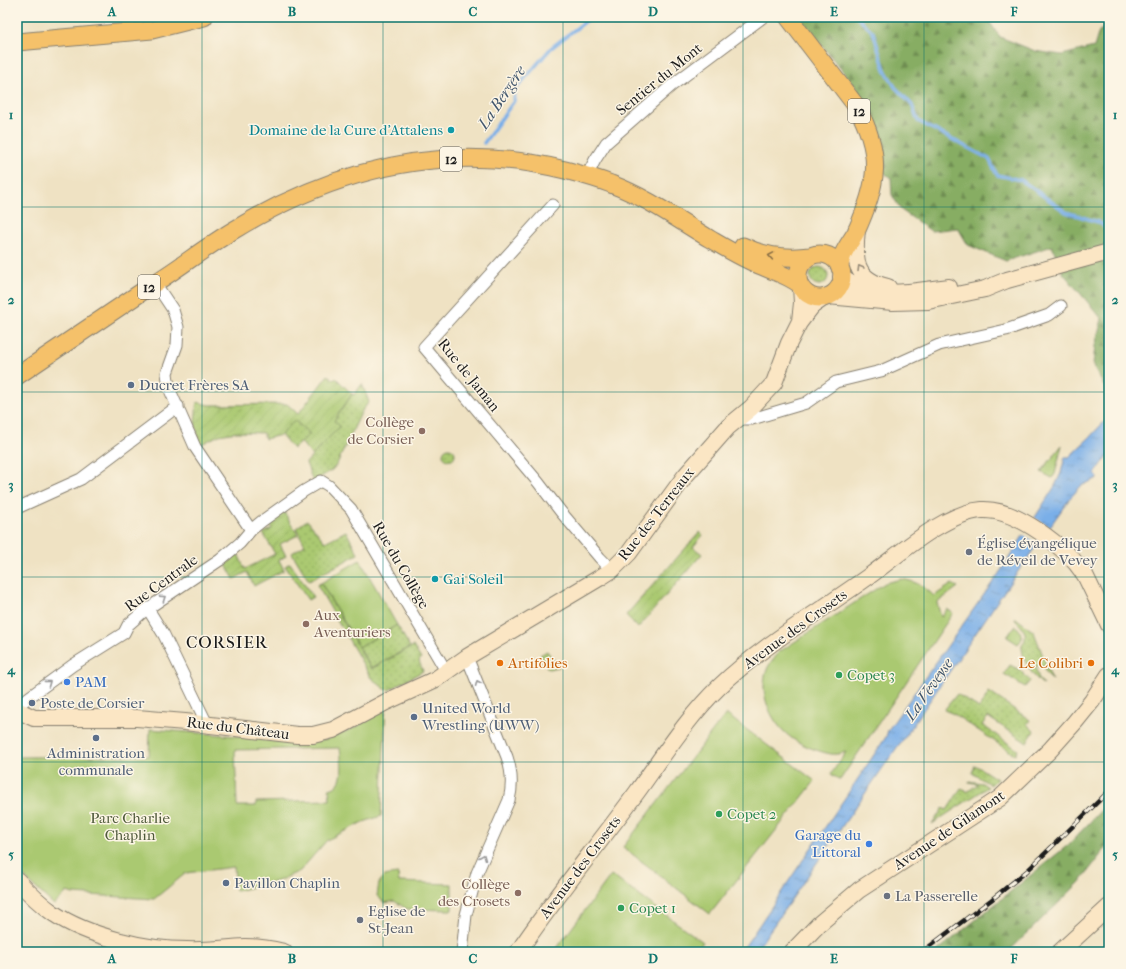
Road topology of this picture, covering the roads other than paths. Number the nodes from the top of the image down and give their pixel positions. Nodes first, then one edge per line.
1 (204, 17) edge
2 (763, 17) edge
3 (788, 17) edge
4 (17, 42) edge
5 (587, 176) junction
6 (622, 188) junction
7 (553, 205) dead end
8 (858, 226) junction
9 (1109, 252) edge
10 (813, 255) junction
11 (841, 272) junction
12 (155, 283) junction
13 (800, 285) junction
14 (925, 294) junction
15 (827, 296) junction
16 (1061, 306) dead end
17 (799, 323) junction
18 (17, 376) edge
19 (178, 406) junction
20 (741, 417) junction
21 (320, 481) joint
22 (17, 508) edge
23 (251, 530) junction
24 (612, 570) junction
25 (148, 609) junction
26 (1109, 625) edge
27 (467, 658) junction
28 (446, 671) junction
29 (1109, 675) edge
30 (17, 706) edge
31 (17, 710) edge
32 (206, 724) junction
33 (17, 880) edge
34 (1109, 907) edge
35 (284, 952) edge
36 (462, 952) edge
37 (518, 952) edge
38 (792, 952) edge
39 (1060, 952) edge

1 - 4 main road
2 - 5 street, Sentier du Mont
3 - 8 main road, 12
5 - 6 main road, 12
5 - 12 main road, 12
10 -> 6 main road, 12
6 - 13 main road, 12
7 - 24 street, Rue de Jaman
8 - 10 main road, 12
8 - 11 main road, 12
14 -> 8 street
9 - 14 street
10 - 11 main road, 12
10 - 13 main road, 12
11 - 14 street
11 - 15 main road, 12
12 - 18 main road, 12
12 - 19 street
13 - 15 main road, 12
13 - 17 street, Rue des Terreaux
14 - 15 street
15 - 17 street, Rue des Terreaux
16 - 20 street
17 - 20 street, Rue des Terreaux
19 - 22 street
19 - 23 street
20 - 24 street, Rue des Terreaux
21 - 23 street, Rue Centrale
21 - 28 street, Rue du Collège
25 -> 23 street, Rue Centrale
24 - 27 street, Rue des Terreaux
30 -> 25 street, Rue Centrale
25 - 32 street
26 - 37 street, Avenue des Crosets
27 - 28 street, Rue des Terreaux
36 -> 27 street
28 - 32 street, Rue du Château
29 - 38 street, Avenue de Gilamont
31 - 32 street, Rue du Château
33 - 35 street
34 - 39 street

